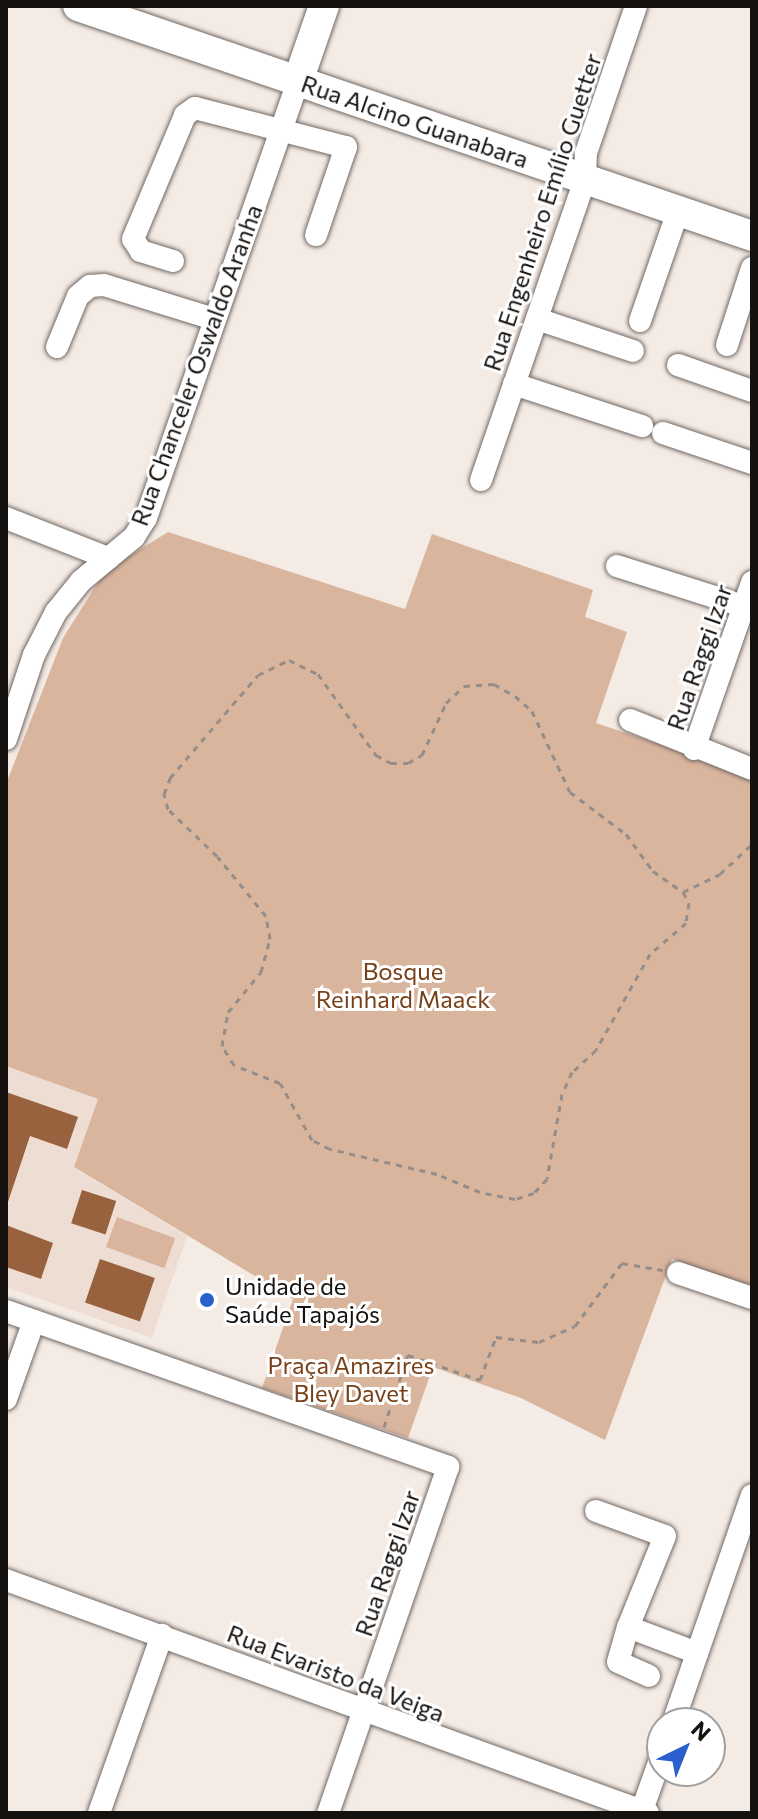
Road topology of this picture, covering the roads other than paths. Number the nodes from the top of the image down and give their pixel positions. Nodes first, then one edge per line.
1 (78, 6) edge
2 (324, 6) edge
3 (636, 6) edge
4 (298, 81) junction
5 (280, 130) junction
6 (585, 179) junction
7 (678, 211) junction
8 (316, 235) dead end
9 (752, 236) edge
10 (173, 261) dead end
11 (752, 268) edge
12 (214, 319) junction
13 (537, 319) junction
14 (640, 321) dead end
15 (727, 345) dead end
16 (57, 347) dead end
17 (633, 351) dead end
18 (678, 365) dead end
19 (514, 384) junction
20 (752, 391) edge
21 (752, 463) edge
22 (481, 480) dead end
23 (6, 518) edge
24 (108, 558) junction
25 (617, 566) dead end
26 (752, 582) edge
27 (743, 606) junction
28 (630, 720) dead end
29 (6, 739) edge
30 (694, 749) junction
31 (752, 769) edge
32 (678, 1273) road end
33 (752, 1298) edge
34 (6, 1311) edge
35 (34, 1321) junction
36 (6, 1399) edge
37 (752, 1495) edge
38 (596, 1511) dead end
39 (6, 1580) edge
40 (628, 1627) junction
41 (162, 1635) junction
42 (697, 1653) junction
43 (649, 1676) dead end
44 (678, 1707) edge
45 (363, 1711) junction
46 (652, 1787) edge
47 (644, 1812) edge
48 (99, 1813) edge
49 (328, 1813) edge

1 - 4 main road, Rua Alcino Guanabara
2 - 4 main road, Rua Chanceler Oswaldo Aranha
3 - 6 street, Rua Engenheiro Emílio Guetter
4 - 5 street, Rua Chanceler Oswaldo Aranha
4 - 6 main road, Rua Alcino Guanabara
5 - 8 street
5 - 10 street
5 - 12 street, Rua Chanceler Oswaldo Aranha
6 - 7 main road, Rua Alcino Guanabara
6 - 13 street, Rua Engenheiro Emílio Guetter
7 - 9 main road, Rua Alcino Guanabara
7 - 14 street
11 - 15 street
12 - 16 street
12 - 24 street, Rua Chanceler Oswaldo Aranha
13 - 17 street
13 - 19 street, Rua Engenheiro Emílio Guetter
18 - 20 street
19 - 21 street
19 - 22 street, Rua Engenheiro Emílio Guetter
23 - 24 street
24 - 29 street, Rua Chanceler Oswaldo Aranha
25 - 27 street
26 - 27 street, Rua Raggi Izar
27 - 30 street, Rua Raggi Izar
28 - 30 street
30 - 31 street
32 - 33 street
34 - 35 street
35 - 36 street
35 - 45 street, Rua Raggi Izar
37 - 42 street
38 - 40 street
39 - 41 street, Rua Evaristo da Veiga
40 - 42 street
40 - 43 street
41 - 45 street, Rua Evaristo da Veiga
41 - 48 street
42 - 44 street
45 - 47 street, Rua Evaristo da Veiga
45 - 49 street, Rua Raggi Izar
46 - 47 street

